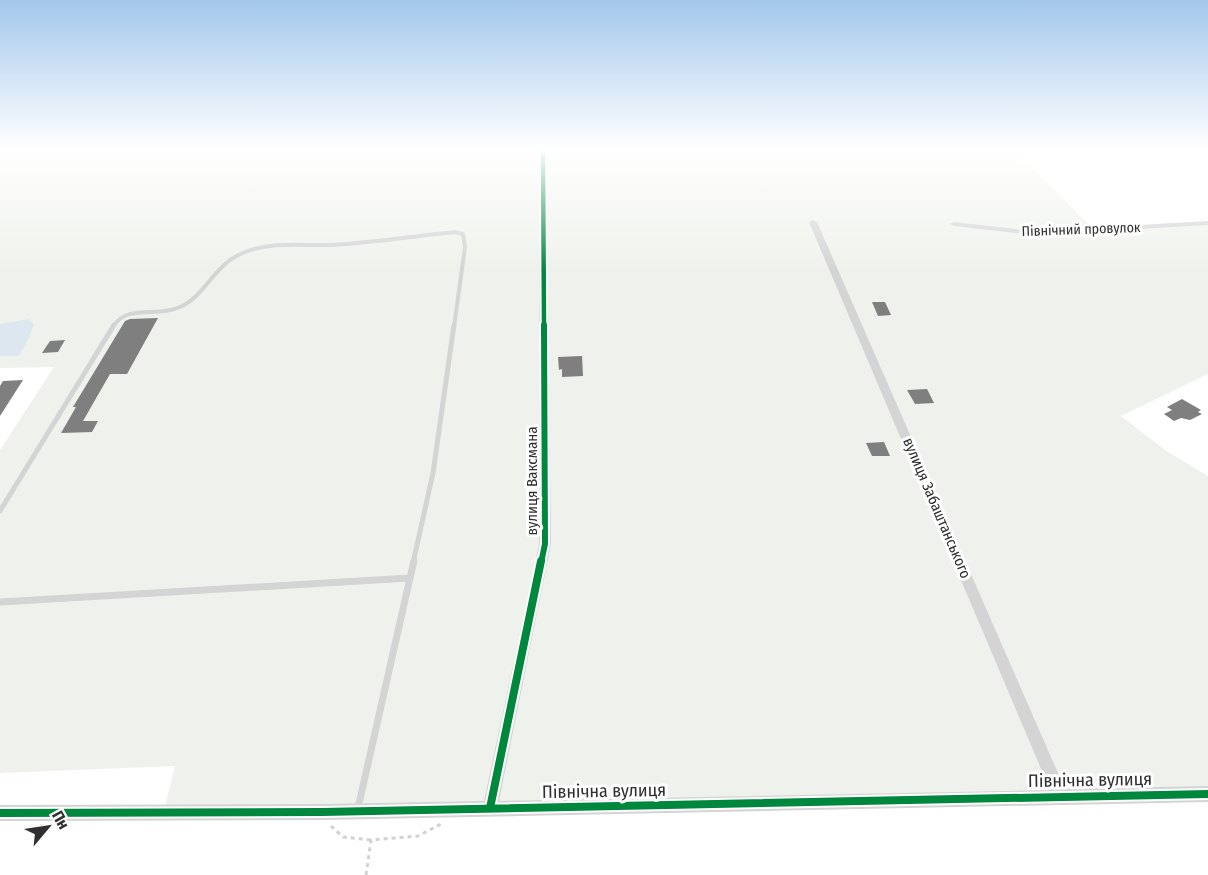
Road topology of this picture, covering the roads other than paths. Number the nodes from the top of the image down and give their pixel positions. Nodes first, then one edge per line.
1 (543, 190) edge
2 (813, 222) dead end
3 (1208, 223) edge
4 (954, 224) dead end
5 (0, 511) edge
6 (410, 578) junction
7 (0, 602) edge
8 (1208, 794) edge
9 (1060, 795) junction
10 (490, 808) junction
11 (358, 811) junction
12 (0, 813) edge

1 - 10 street, вулиця Ваксмана
2 - 9 street, вулиця Забаштанського
3 - 4 street, Північний провулок
5 - 6 lane
6 - 7 lane
6 - 11 lane
8 - 9 street, Північна вулиця
9 - 10 street, Північна вулиця
10 - 11 street, Північна вулиця
11 - 12 street, Північна вулиця

